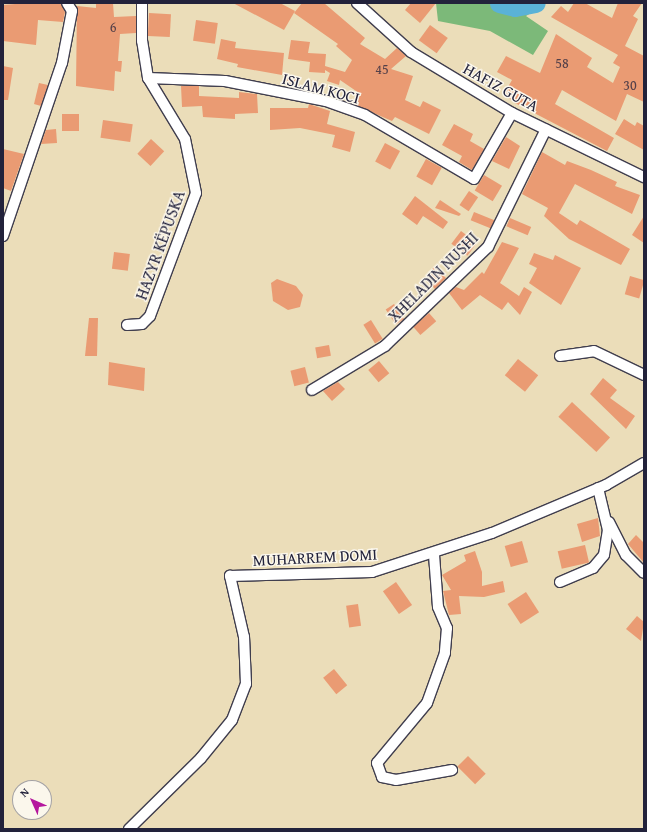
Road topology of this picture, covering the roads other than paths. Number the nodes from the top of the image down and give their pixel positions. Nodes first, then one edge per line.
1 (67, 3) edge
2 (142, 3) edge
3 (357, 3) edge
4 (148, 78) junction
5 (512, 113) junction
6 (546, 129) junction
7 (644, 178) edge
8 (3, 236) edge
9 (127, 325) dead end
10 (560, 356) dead end
11 (644, 375) edge
12 (312, 390) dead end
13 (644, 463) edge
14 (598, 488) junction
15 (601, 509) junction
16 (434, 555) junction
17 (644, 573) edge
18 (560, 582) dead end
19 (452, 770) dead end
20 (129, 829) edge

1 - 8 street
2 - 4 street, HAZYR KËPUSKA
3 - 5 street, HAFIZ GUTA
4 - 5 street, ISLAM KOCI
4 - 9 street, HAZYR KËPUSKA
5 - 6 street, HAFIZ GUTA
6 - 7 street, HAFIZ GUTA
6 - 12 street, XHELADIN NUSHI
10 - 11 street
13 - 14 street, MUHARREM DOMI
14 - 15 street
14 - 16 street, MUHARREM DOMI
15 - 17 street
15 - 18 street
16 - 19 street
16 - 20 street, MUHARREM DOMI

